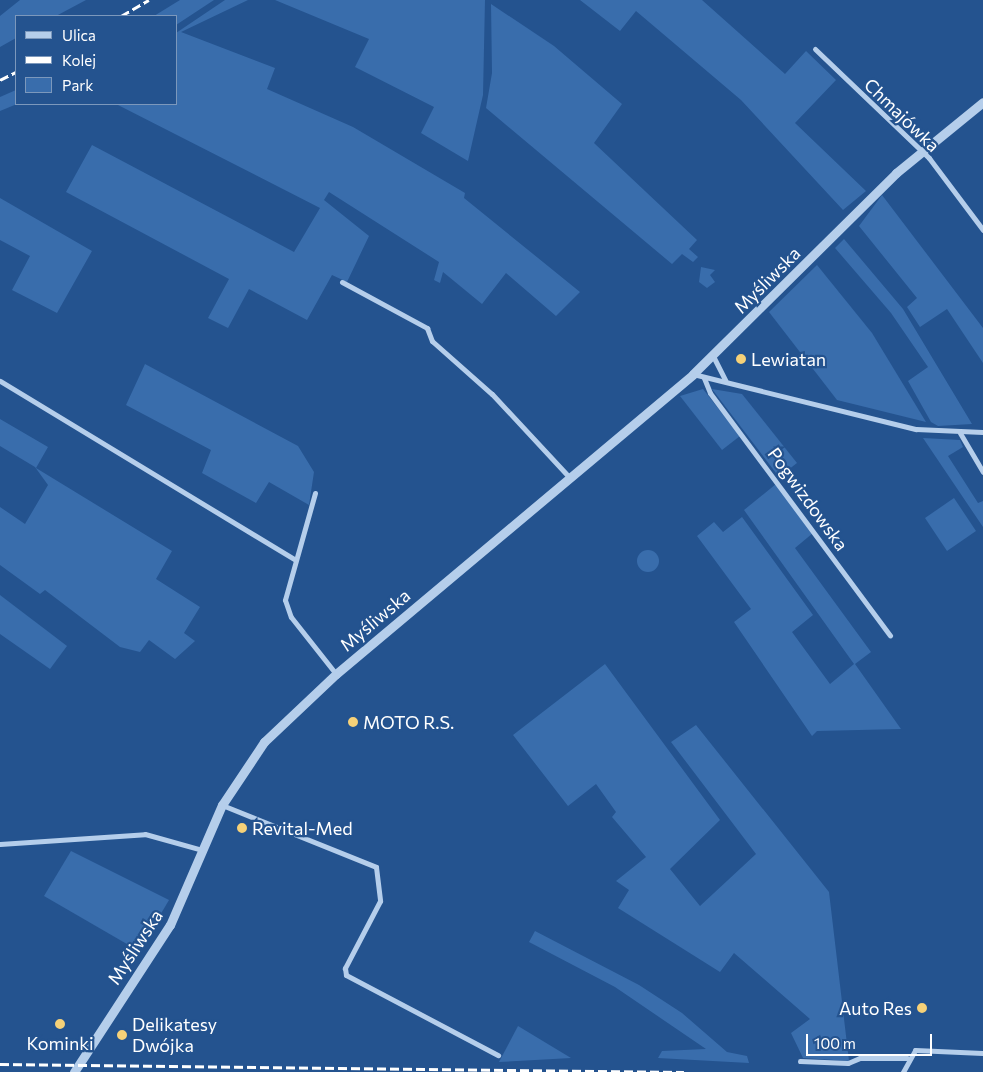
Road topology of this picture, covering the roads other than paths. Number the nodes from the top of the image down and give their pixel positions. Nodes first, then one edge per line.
1 (815, 49) dead end
2 (983, 102) edge
3 (921, 151) junction
4 (983, 230) edge
5 (342, 282) dead end
6 (713, 356) junction
7 (693, 374) junction
8 (704, 378) junction
9 (725, 380) junction
10 (0, 382) edge
11 (983, 432) edge
12 (960, 433) junction
13 (983, 472) edge
14 (570, 478) junction
15 (315, 494) dead end
16 (295, 560) junction
17 (890, 635) dead end
18 (336, 674) junction
19 (222, 805) junction
20 (0, 844) edge
21 (202, 850) junction
22 (983, 1053) edge
23 (498, 1055) dead end
24 (908, 1058) junction
25 (800, 1062) dead end
26 (74, 1072) edge
27 (903, 1072) edge

1 - 3 street, Chmajówka
2 - 3 street, Myśliwska
3 - 4 street, Chmajówka
3 - 6 street, Myśliwska
5 - 14 street
6 - 7 street, Myśliwska
6 - 9 street
7 - 8 street
7 - 14 street, Myśliwska
8 - 9 street
8 - 17 street, Pogwizdowska
9 - 12 street
10 - 16 street
11 - 12 street
12 - 13 street
14 - 18 street, Myśliwska
15 - 16 street
16 - 18 street
18 - 19 street, Myśliwska
19 - 21 street, Myśliwska
19 - 23 street
20 - 21 street
21 - 26 street, Myśliwska
22 - 24 street
24 - 25 street
24 - 27 street

